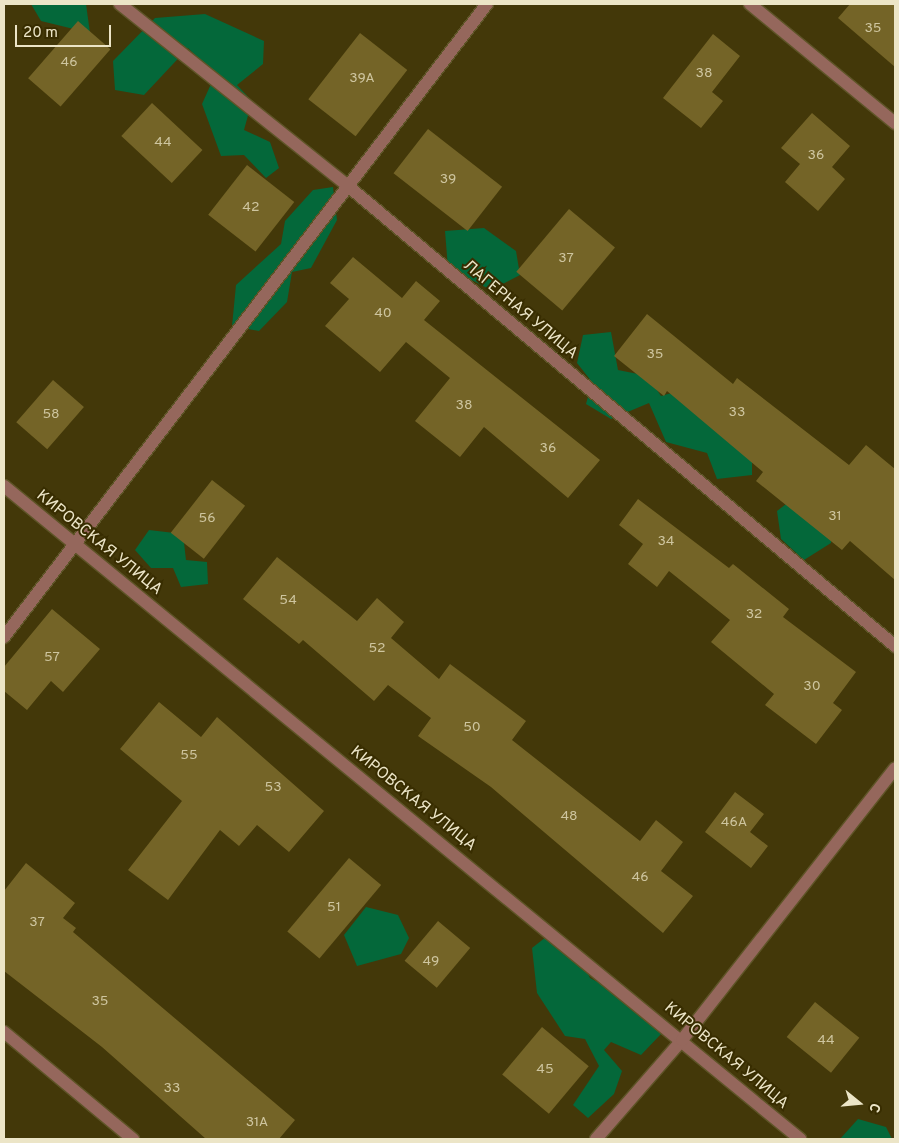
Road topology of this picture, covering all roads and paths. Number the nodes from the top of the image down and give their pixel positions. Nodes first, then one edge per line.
1 (120, 4) edge
2 (487, 4) edge
3 (750, 4) edge
4 (895, 123) edge
5 (348, 186) junction
6 (4, 486) edge
7 (77, 546) junction
8 (4, 637) edge
9 (895, 646) edge
10 (895, 768) edge
11 (4, 1032) edge
12 (682, 1040) junction
13 (132, 1139) edge
14 (596, 1139) edge
15 (800, 1139) edge

1 - 5 street, ЛАГЕРНАЯ УЛИЦА
2 - 5 street
3 - 4 street
5 - 7 street
5 - 9 street, ЛАГЕРНАЯ УЛИЦА
6 - 7 street, КИРОВСКАЯ УЛИЦА
7 - 8 street
7 - 12 street, КИРОВСКАЯ УЛИЦА
10 - 12 street
11 - 13 street
12 - 14 street
12 - 15 street, КИРОВСКАЯ УЛИЦА

